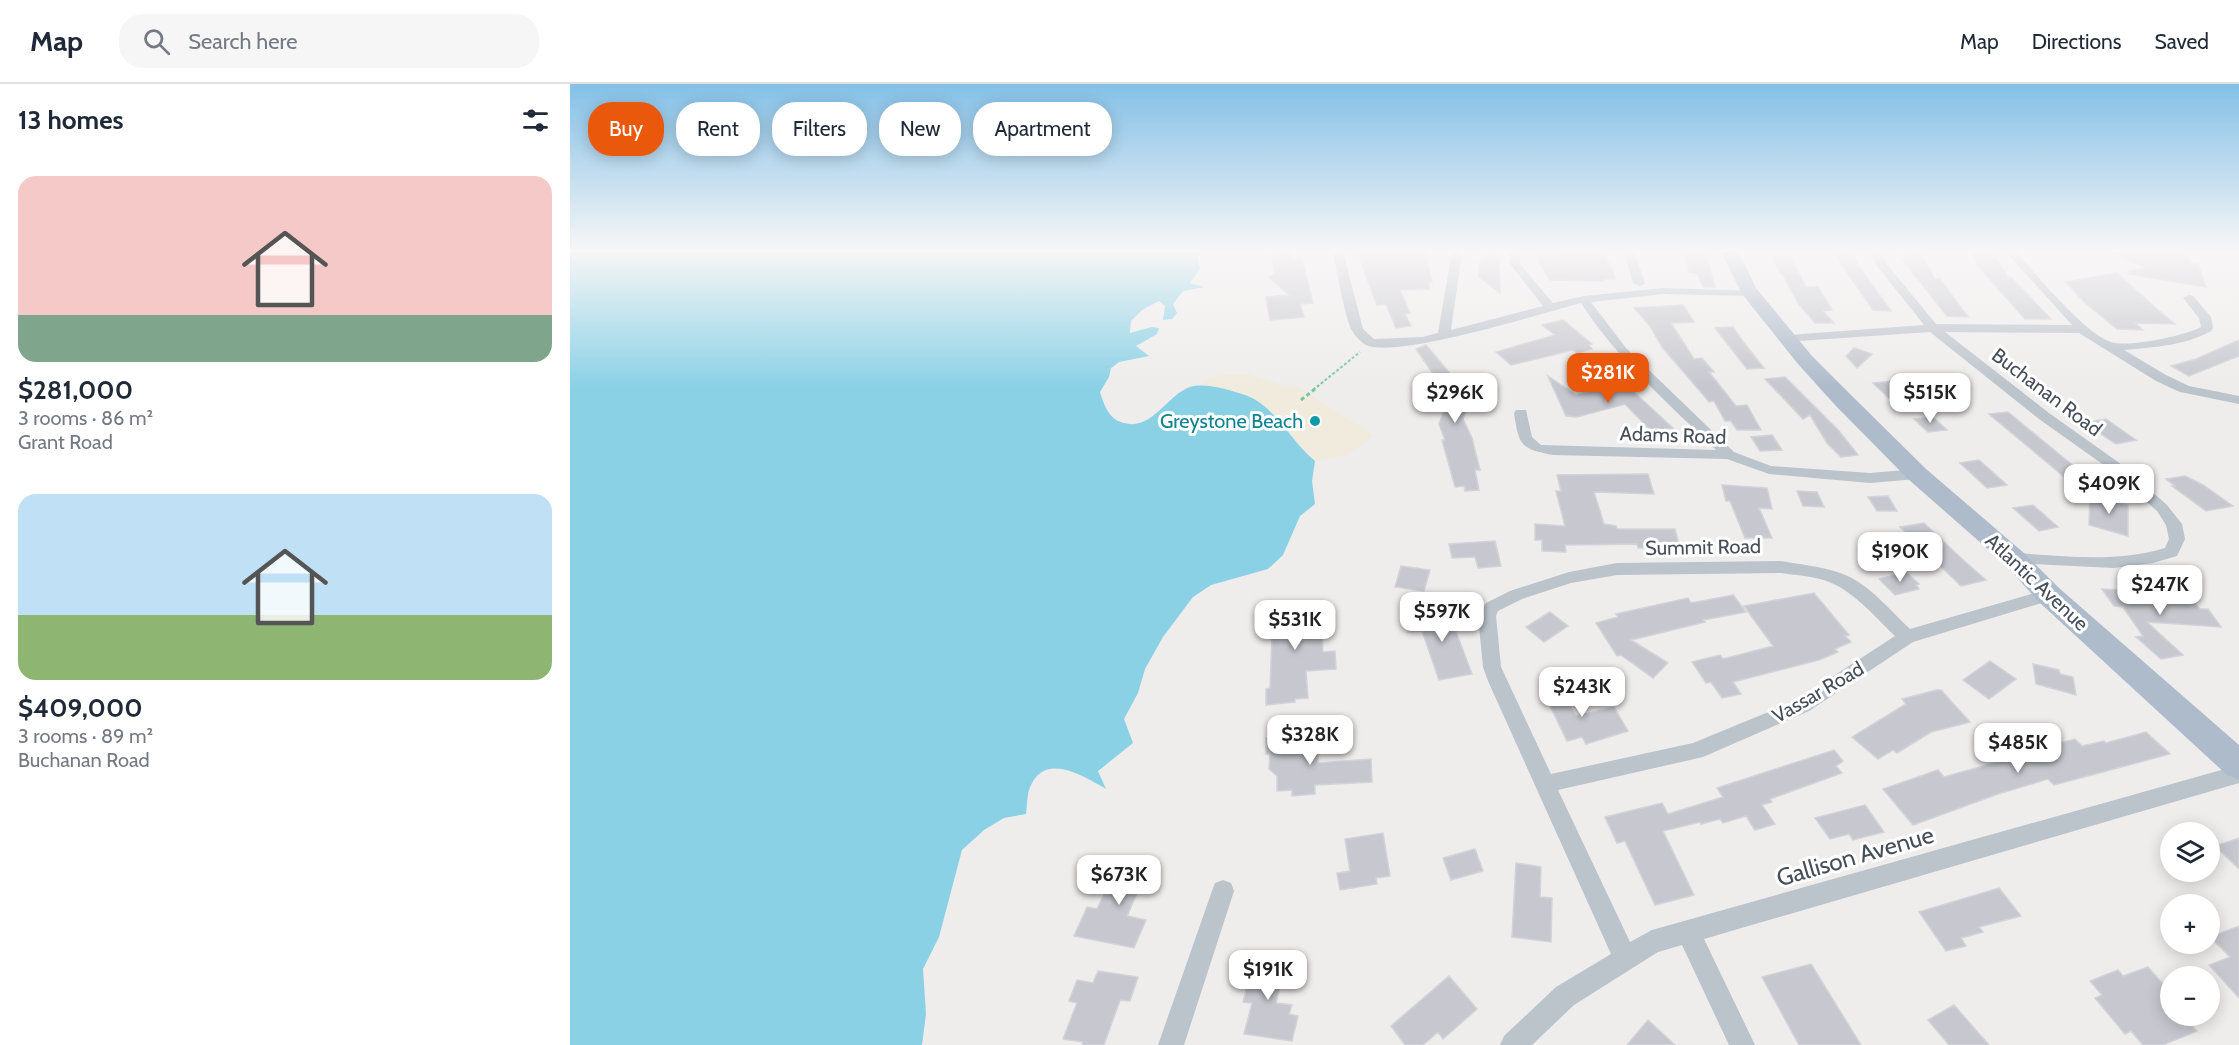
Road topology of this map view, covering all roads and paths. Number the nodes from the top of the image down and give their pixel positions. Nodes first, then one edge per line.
1 (1349, 297) edge
2 (1450, 297) edge
3 (1542, 297) edge
4 (1587, 297) edge
5 (1605, 297) edge
6 (1754, 297) edge
7 (1908, 297) edge
8 (2051, 297) edge
9 (2189, 298) dead end
10 (1584, 299) junction
11 (1550, 307) junction
12 (1933, 328) junction
13 (2082, 328) junction
14 (1444, 334) junction
15 (1788, 339) junction
16 (1367, 340) junction
17 (2114, 347) junction
18 (1301, 400) dead end
19 (2239, 400) edge
20 (1521, 413) dead end
21 (1729, 455) junction
22 (1917, 474) junction
23 (2014, 559) junction
24 (2049, 595) junction
25 (1907, 637) junction
26 (2239, 765) edge
27 (2239, 774) edge
28 (1547, 784) junction
29 (1222, 891) dead end
30 (1688, 932) junction
31 (1626, 958) junction
32 (1172, 1045) edge
33 (1513, 1045) edge
34 (1742, 1045) edge

1 - 16 street
2 - 14 street
3 - 11 street
4 - 10 street
5 - 10 street
6 - 15 main road, Atlantic Avenue
7 - 12 street, Buchanan Road
8 - 13 street
9 - 17 street
10 - 11 street
10 - 21 street
11 - 14 street
12 - 13 street
12 - 15 street
12 - 23 street, Buchanan Road
13 - 17 street
14 - 16 street
15 - 22 main road, Atlantic Avenue
16 - 18 path
17 - 19 street
20 - 21 street, Adams Road
21 - 22 street, Adams Road
22 - 23 main road, Atlantic Avenue
23 - 24 main road, Atlantic Avenue
24 - 25 street, Vassar Road
24 - 26 main road, Atlantic Avenue
25 - 28 street, Vassar Road
25 - 28 street, Summit Road
27 - 30 street, Gallison Avenue
28 - 31 street
29 - 32 street
30 - 31 street, Gallison Avenue
30 - 34 street
31 - 33 street, Gallison Avenue

